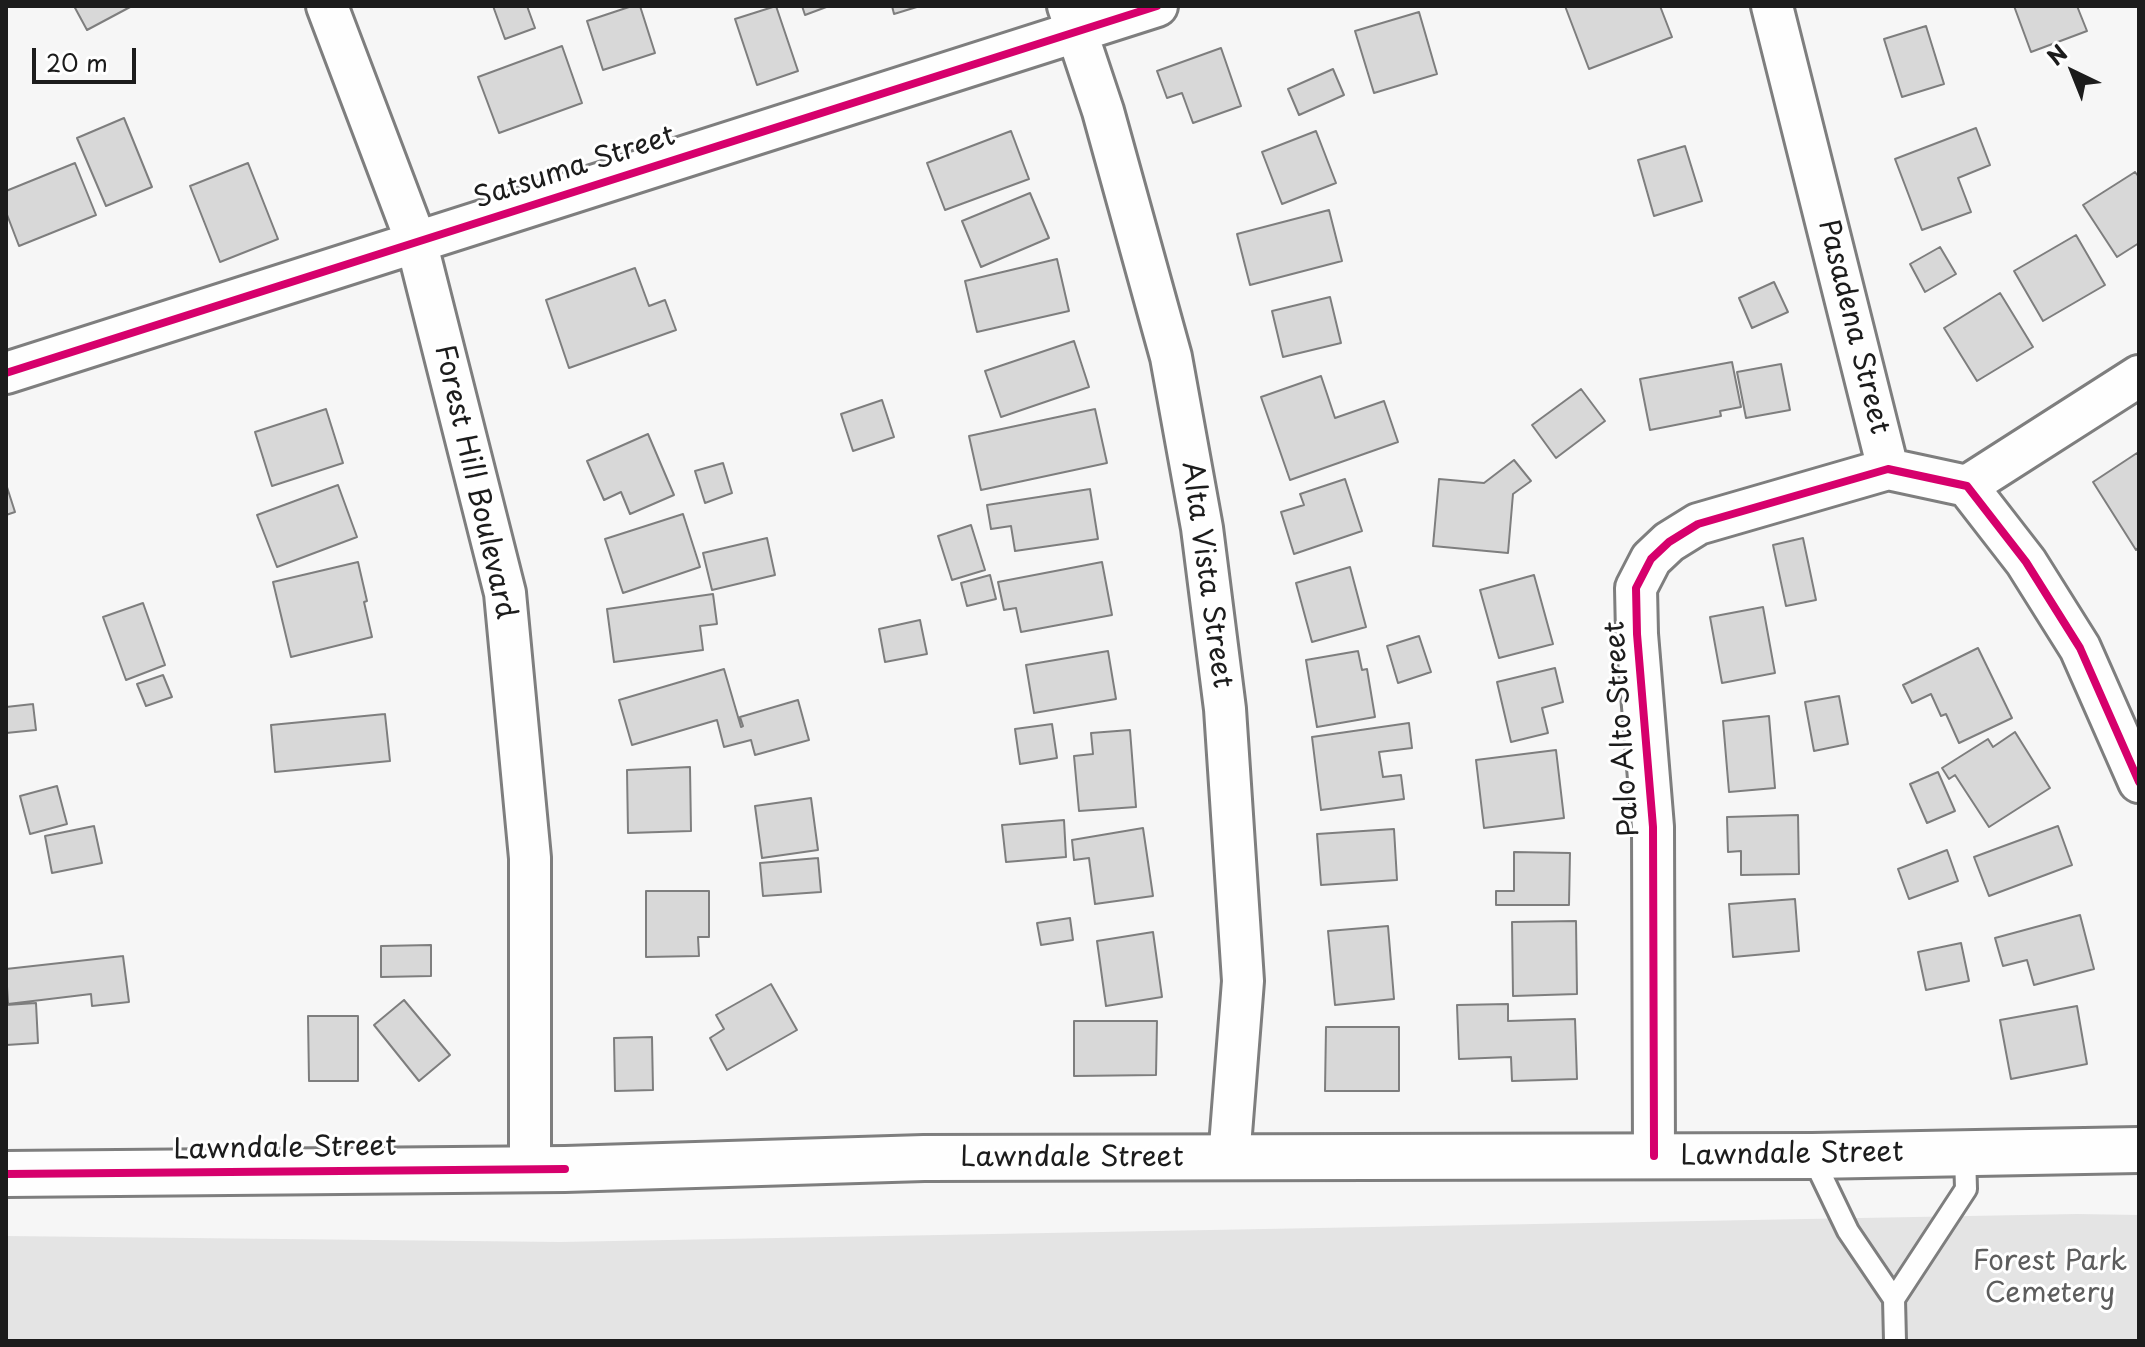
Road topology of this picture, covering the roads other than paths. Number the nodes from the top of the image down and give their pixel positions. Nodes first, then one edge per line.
1 (327, 6) edge
2 (1157, 6) edge
3 (1772, 6) edge
4 (1072, 19) edge
5 (416, 241) junction
6 (6, 373) edge
7 (2139, 376) edge
8 (1888, 469) junction
9 (1967, 486) junction
10 (2139, 782) edge
11 (2139, 1150) edge
12 (1965, 1153) junction
13 (1654, 1156) junction
14 (1812, 1156) junction
15 (1229, 1159) junction
16 (530, 1169) junction
17 (6, 1174) edge
18 (1894, 1299) junction
19 (1895, 1341) edge

1 - 5 street, Forest Hill Boulevard
2 - 4 street, Satsuma Street
3 - 8 street, Pasadena Street
4 - 5 street, Satsuma Street
4 - 15 street, Alta Vista Street
5 - 6 street, Satsuma Street
5 - 16 street, Forest Hill Boulevard
7 - 9 street
8 - 9 street, Pasadena Street
8 - 13 street, Palo Alto Street
9 - 10 street
11 - 12 main road, Lawndale Street
12 - 14 main road, Lawndale Street
12 - 18 lane
13 - 14 main road, Lawndale Street
13 - 15 main road, Lawndale Street
14 - 18 lane
15 - 16 main road, Lawndale Street
16 - 17 main road, Lawndale Street
18 - 19 lane

